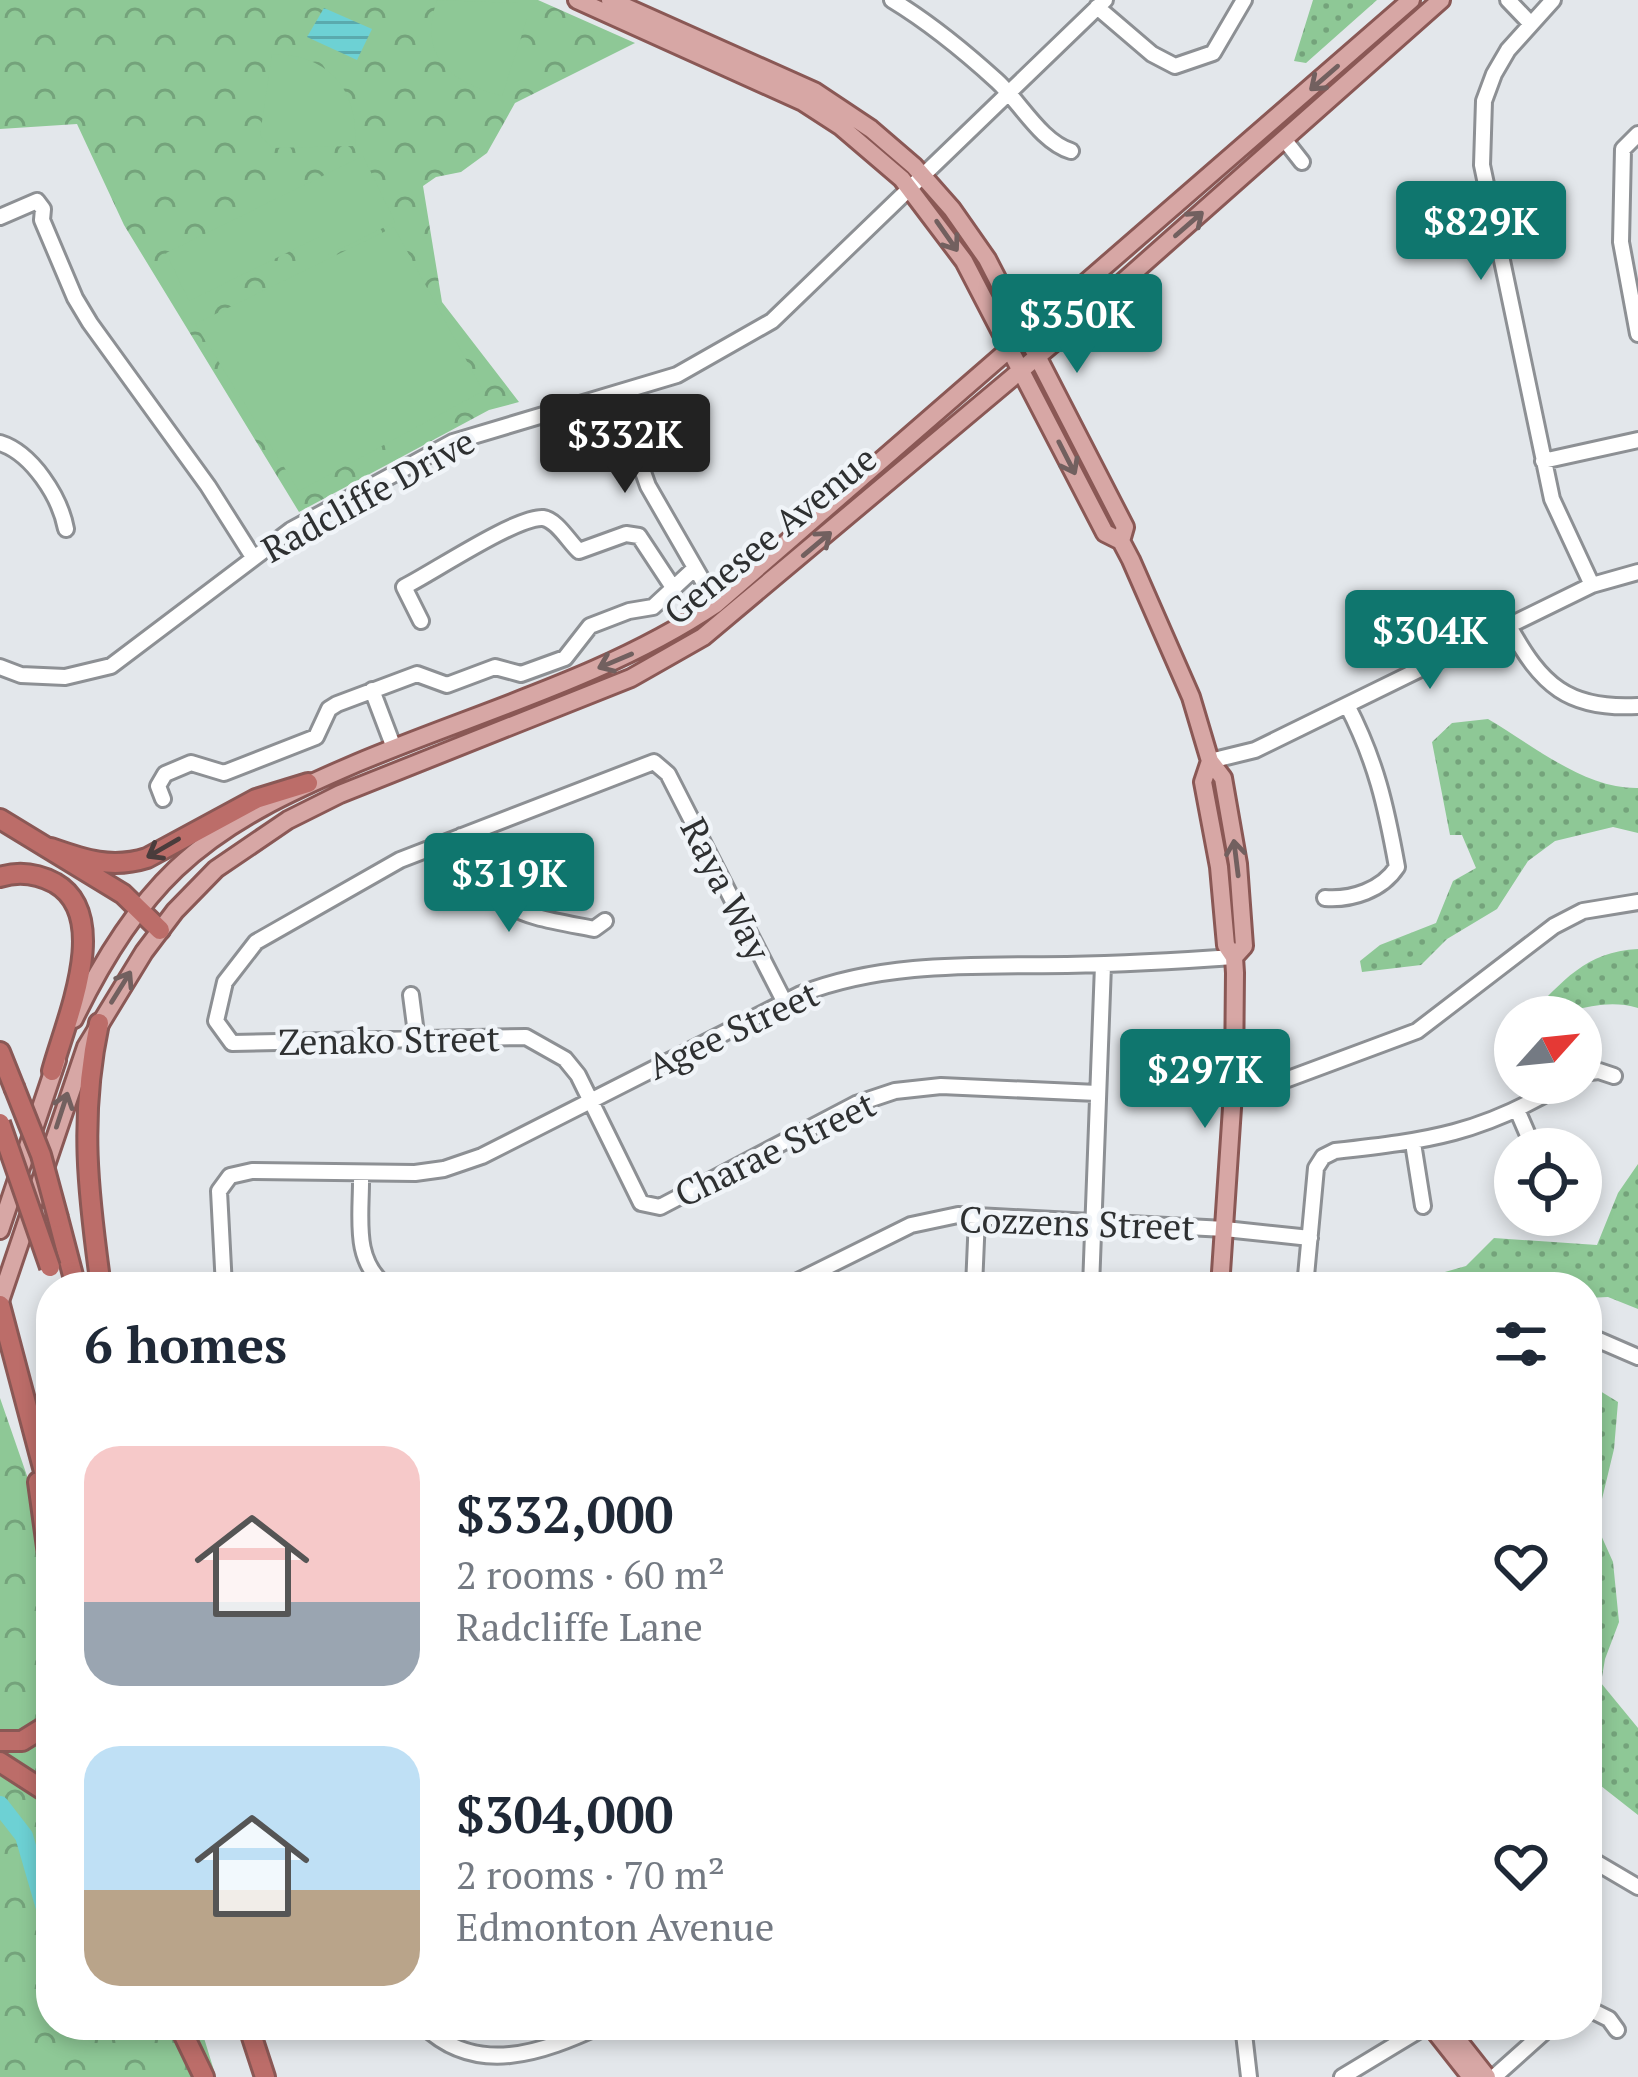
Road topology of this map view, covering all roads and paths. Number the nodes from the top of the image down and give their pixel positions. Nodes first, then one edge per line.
1 (577, 0) edge
2 (610, 0) edge
3 (892, 0) edge
4 (1244, 0) edge
5 (1441, 0) edge
6 (1508, 0) edge
7 (1553, 0) edge
8 (1101, 3) edge
9 (1404, 3) edge
10 (1530, 23) junction
11 (1008, 92) junction
12 (1638, 134) edge
13 (1284, 139) junction
14 (1071, 151) dead end
15 (1302, 162) dead end
16 (918, 182) junction
17 (0, 217) edge
18 (1492, 219) junction
19 (1442, 226) dead end
20 (1025, 333) junction
21 (1638, 334) edge
22 (1009, 347) junction
23 (1036, 355) junction
24 (1020, 368) junction
25 (616, 396) junction
26 (1638, 440) edge
27 (0, 443) edge
28 (1543, 460) junction
29 (66, 529) dead end
30 (1121, 541) junction
31 (253, 557) junction
32 (694, 569) junction
33 (1638, 572) edge
34 (1592, 585) junction
35 (672, 586) junction
36 (716, 604) junction
37 (422, 621) dead end
38 (1509, 626) junction
39 (0, 667) edge
40 (373, 690) junction
41 (1347, 705) junction
42 (1638, 706) edge
43 (394, 748) junction
44 (1210, 761) junction
45 (399, 771) junction
46 (308, 783) junction
47 (164, 799) dead end
48 (0, 819) edge
49 (461, 836) junction
50 (51, 848) junction
51 (0, 877) edge
52 (1325, 898) dead end
53 (1638, 902) edge
54 (140, 911) junction
55 (605, 921) dead end
56 (160, 930) junction
57 (1234, 957) junction
58 (1103, 965) junction
59 (411, 995) dead end
60 (785, 1003) junction
61 (99, 1023) junction
62 (417, 1041) junction
63 (0, 1052) edge
64 (52, 1071) junction
65 (1602, 1072) edge
66 (1614, 1076) dead end
67 (1234, 1078) junction
68 (1097, 1093) junction
69 (590, 1099) junction
70 (1531, 1104) edge
71 (1518, 1112) junction
72 (0, 1123) edge
73 (1525, 1128) edge
74 (1413, 1143) junction
75 (361, 1173) junction
76 (1423, 1206) dead end
77 (977, 1216) junction
78 (1095, 1223) junction
79 (0, 1229) edge
80 (1225, 1229) junction
81 (1310, 1238) junction
82 (51, 1272) edge
83 (72, 1272) edge
84 (99, 1272) edge
85 (223, 1272) edge
86 (370, 1272) edge
87 (816, 1272) edge
88 (975, 1272) edge
89 (1092, 1272) edge
90 (1221, 1272) edge
91 (1307, 1272) edge
92 (0, 1303) edge
93 (1602, 1341) edge
94 (1638, 1357) edge
95 (28, 1412) junction
96 (36, 1442) edge
97 (36, 1469) edge
98 (36, 1732) edge
99 (0, 1741) edge
100 (0, 1762) edge
101 (36, 1785) edge
102 (1602, 1866) edge
103 (1638, 1886) edge
104 (1602, 2016) edge
105 (1617, 2030) dead end
106 (187, 2040) edge
107 (195, 2040) edge
108 (253, 2040) edge
109 (441, 2040) edge
110 (569, 2040) edge
111 (1245, 2040) edge
112 (1404, 2040) edge
113 (1441, 2040) edge
114 (1459, 2040) edge
115 (1534, 2040) edge
116 (206, 2077) edge
117 (265, 2077) edge
118 (1249, 2077) edge
119 (1342, 2077) edge
120 (1471, 2077) edge
121 (1490, 2077) edge

1 - 16 main road
2 - 16 main road
3 - 11 street
4 - 8 street
5 - 13 main road, Genesee Avenue
6 - 10 street
7 - 10 street
8 - 11 street, Radcliffe Drive
9 -> 20 main road, Genesee Avenue
10 - 18 street
11 - 14 street
11 - 16 street, Radcliffe Drive
12 - 21 street
13 - 15 street
23 -> 13 main road, Genesee Avenue
16 - 20 main road
16 -> 22 main road
16 - 25 street, Radcliffe Drive
17 - 31 street
18 - 19 street
18 - 28 street
20 - 22 main road, Genesee Avenue
20 - 23 main road
22 - 24 main road
22 - 36 main road, Genesee Avenue
23 - 24 main road, Genesee Avenue
23 - 30 main road
24 -> 30 main road
45 -> 24 main road, Genesee Avenue
25 - 31 street, Radcliffe Drive
25 - 32 street
26 - 28 street
27 - 29 street
28 - 34 street
30 - 44 main road
31 - 39 street, Radcliffe Drive
32 - 35 street
32 - 36 street
33 - 34 street
34 - 38 street
35 - 37 street
35 - 40 street
36 -> 43 main road, Genesee Avenue
38 - 41 street
38 - 42 street
40 - 43 street
40 - 47 street
41 - 44 street
41 - 52 street
43 - 45 main road
43 - 46 main road, Genesee Avenue
44 - 57 main road
45 - 56 main road, Genesee Avenue
46 -> 50 highway
46 - 54 main road, Genesee Avenue
48 - 50 highway
49 - 55 street
49 - 60 street, Raya Way
49 - 62 street, Zenako Street
50 - 54 highway
51 - 64 highway
53 - 67 street
54 - 56 highway
54 - 64 main road, Genesee Avenue
61 -> 56 main road, Genesee Avenue
57 - 58 street, Agee Street
57 - 67 main road
58 - 60 street, Agee Street
58 - 68 street
59 - 62 street
60 - 69 street, Agee Street
61 - 84 highway
92 -> 61 main road, Genesee Avenue
62 - 69 street, Zenako Street
63 - 83 highway, bridge
64 - 79 main road, Genesee Avenue
65 - 66 street
67 - 80 main road
68 - 69 street, Charae Street
68 - 78 street
69 - 75 street, Agee Street
70 - 71 street
71 - 73 street
71 - 74 street
72 - 82 highway, bridge
74 - 76 street
74 - 81 street
75 - 85 street, Agee Street
75 - 86 street
77 - 78 street, Cozzens Street
77 - 87 street, Cozzens Street
77 - 88 street
78 - 80 street, Cozzens Street
78 - 89 street
80 - 81 street, Cozzens Street
80 - 90 main road
81 - 91 street
92 - 95 highway
93 - 94 street
95 - 96 highway
95 - 97 highway
98 - 99 highway
100 - 101 highway
102 - 103 street
104 - 105 street
106 - 116 highway
107 - 116 highway
108 - 117 highway
109 - 110 street
111 - 118 street
112 - 119 street
113 - 120 main road
114 - 121 main road
115 - 121 street

